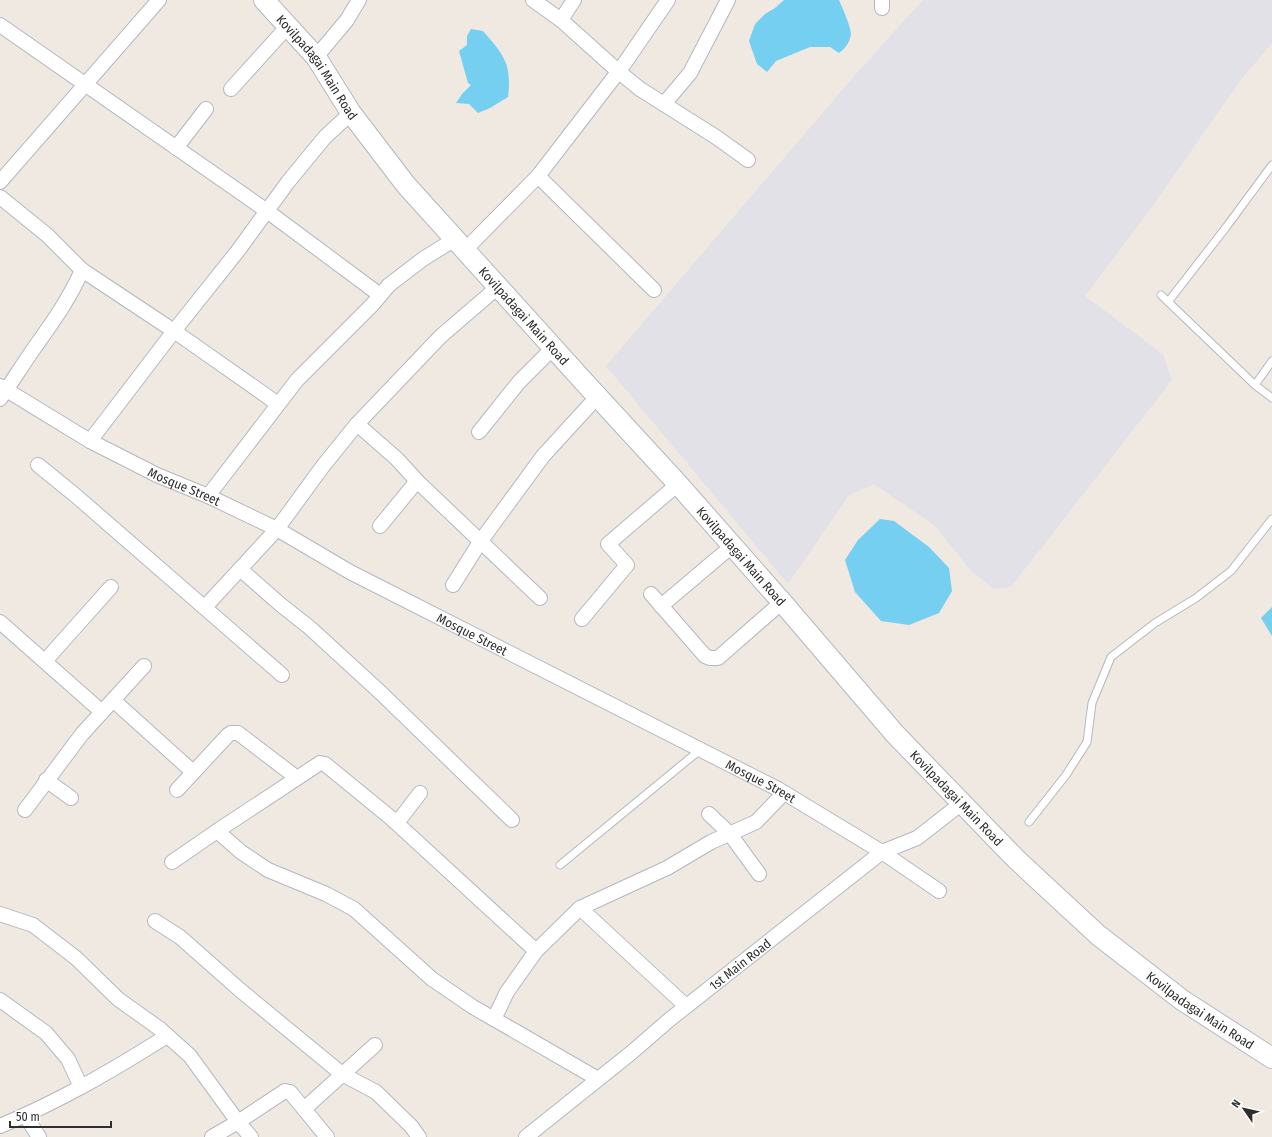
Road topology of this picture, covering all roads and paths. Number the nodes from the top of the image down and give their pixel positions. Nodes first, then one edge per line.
1 (159, 0) edge
2 (264, 0) edge
3 (359, 0) edge
4 (533, 0) edge
5 (574, 0) edge
6 (668, 0) edge
7 (728, 0) edge
8 (561, 20) junction
9 (0, 24) edge
10 (288, 26) junction
11 (316, 57) junction
12 (619, 72) junction
13 (86, 85) junction
14 (231, 89) dead end
15 (664, 104) junction
16 (206, 109) dead end
17 (352, 113) junction
18 (176, 148) junction
19 (748, 160) dead end
20 (1272, 165) edge
21 (538, 176) junction
22 (0, 182) edge
23 (0, 197) edge
24 (268, 211) junction
25 (460, 245) junction
26 (82, 270) junction
27 (498, 287) junction
28 (654, 290) dead end
29 (380, 295) junction
30 (1161, 295) dead end
31 (1168, 302) junction
32 (174, 331) junction
33 (553, 348) junction
34 (1272, 361) edge
35 (1255, 385) junction
36 (2, 392) edge
37 (597, 397) junction
38 (1272, 398) edge
39 (278, 404) junction
40 (357, 424) junction
41 (479, 432) dead end
42 (90, 441) junction
43 (38, 465) dead end
44 (417, 481) junction
45 (678, 484) junction
46 (208, 496) junction
47 (1272, 520) edge
48 (380, 526) dead end
49 (277, 529) junction
50 (480, 542) junction
51 (732, 546) junction
52 (240, 569) junction
53 (453, 585) dead end
54 (111, 587) dead end
55 (651, 594) dead end
56 (540, 598) dead end
57 (782, 602) junction
58 (661, 606) junction
59 (205, 607) junction
60 (582, 619) dead end
61 (0, 622) edge
62 (45, 661) junction
63 (144, 666) dead end
64 (282, 675) dead end
65 (113, 700) junction
66 (102, 712) junction
67 (700, 750) junction
68 (193, 772) junction
69 (297, 778) junction
70 (46, 780) junction
71 (178, 790) dead end
72 (420, 793) dead end
73 (784, 793) junction
74 (71, 798) dead end
75 (962, 803) junction
76 (25, 810) dead end
77 (709, 814) dead end
78 (512, 820) dead end
79 (1029, 822) dead end
80 (397, 823) junction
81 (217, 831) junction
82 (730, 834) junction
83 (882, 852) junction
84 (172, 862) dead end
85 (560, 865) dead end
86 (759, 874) dead end
87 (939, 891) dead end
88 (580, 908) junction
89 (0, 914) edge
90 (156, 921) dead end
91 (536, 951) junction
92 (0, 1000) edge
93 (686, 1006) junction
94 (494, 1019) junction
95 (168, 1036) junction
96 (375, 1045) dead end
97 (1272, 1058) edge
98 (342, 1074) junction
99 (598, 1079) junction
100 (81, 1087) junction
101 (304, 1109) junction
102 (25, 1115) junction
103 (238, 1122) junction
104 (0, 1126) edge
105 (39, 1137) edge
106 (212, 1137) edge
107 (251, 1137) edge
108 (327, 1137) edge
109 (419, 1137) edge
110 (526, 1137) edge

1 - 13 street
2 - 10 main road, Kovilpadagai Main Road
3 - 11 street
4 - 8 street
5 - 8 street
6 - 12 street
7 - 15 street
8 - 12 street
9 - 13 street
10 - 11 main road, Kovilpadagai Main Road
10 - 14 street
11 - 17 main road, Kovilpadagai Main Road
12 - 15 street
12 - 21 street
13 - 18 street
13 - 22 street
15 - 19 street
16 - 18 street
17 - 24 street
17 - 25 main road, Kovilpadagai Main Road
18 - 24 street
20 - 31 lane
21 - 25 street
21 - 28 street
23 - 26 street
24 - 29 street
24 - 32 street
25 - 27 main road, Kovilpadagai Main Road
25 - 29 street
26 - 32 street
26 - 36 street
27 - 33 main road, Kovilpadagai Main Road
27 - 40 street
29 - 39 street
30 - 31 lane
31 - 35 lane
32 - 39 street
32 - 42 street
33 - 37 main road, Kovilpadagai Main Road
33 - 41 street
34 - 35 lane
35 - 38 lane
36 - 42 street, Mosque Street
37 - 45 main road, Kovilpadagai Main Road
37 - 50 street
39 - 46 street
40 - 44 street
40 - 49 street
42 - 46 street, Mosque Street
43 - 59 street
44 - 48 street
44 - 50 street
45 - 51 main road, Kovilpadagai Main Road
45 - 60 street
46 - 49 street, Mosque Street
47 - 79 lane
49 - 52 street
49 - 67 street, Mosque Street
50 - 53 street
50 - 56 street
51 - 57 main road, Kovilpadagai Main Road
51 - 58 street
52 - 59 street
52 - 78 street
54 - 62 street
55 - 58 street
57 - 58 street
57 - 75 main road, Kovilpadagai Main Road
59 - 64 street
61 - 62 street
62 - 66 street
63 - 65 street
65 - 66 street
65 - 68 street
66 - 70 street
67 - 73 street, Mosque Street
67 - 85 lane
68 - 69 street
68 - 71 street
69 - 80 street
69 - 81 street
70 - 74 street
70 - 76 street
72 - 80 street
73 - 82 street
73 - 83 street, Mosque Street
75 - 83 street, 1st Main Road
75 - 97 main road, Kovilpadagai Main Road
77 - 82 street
80 - 91 street
81 - 84 street
81 - 94 street
82 - 86 street
82 - 88 street
83 - 87 street, Mosque Street
83 - 93 street, 1st Main Road
88 - 91 street
88 - 93 street
89 - 95 street
90 - 98 street
91 - 94 street
92 - 100 street
93 - 99 street, 1st Main Road
94 - 99 street
95 - 100 street
95 - 103 street
96 - 98 street
98 - 101 street
98 - 109 street
99 - 110 street, 1st Main Road
100 - 102 street
101 - 103 street
101 - 108 street
102 - 104 street
102 - 105 street
103 - 106 street
103 - 107 street

